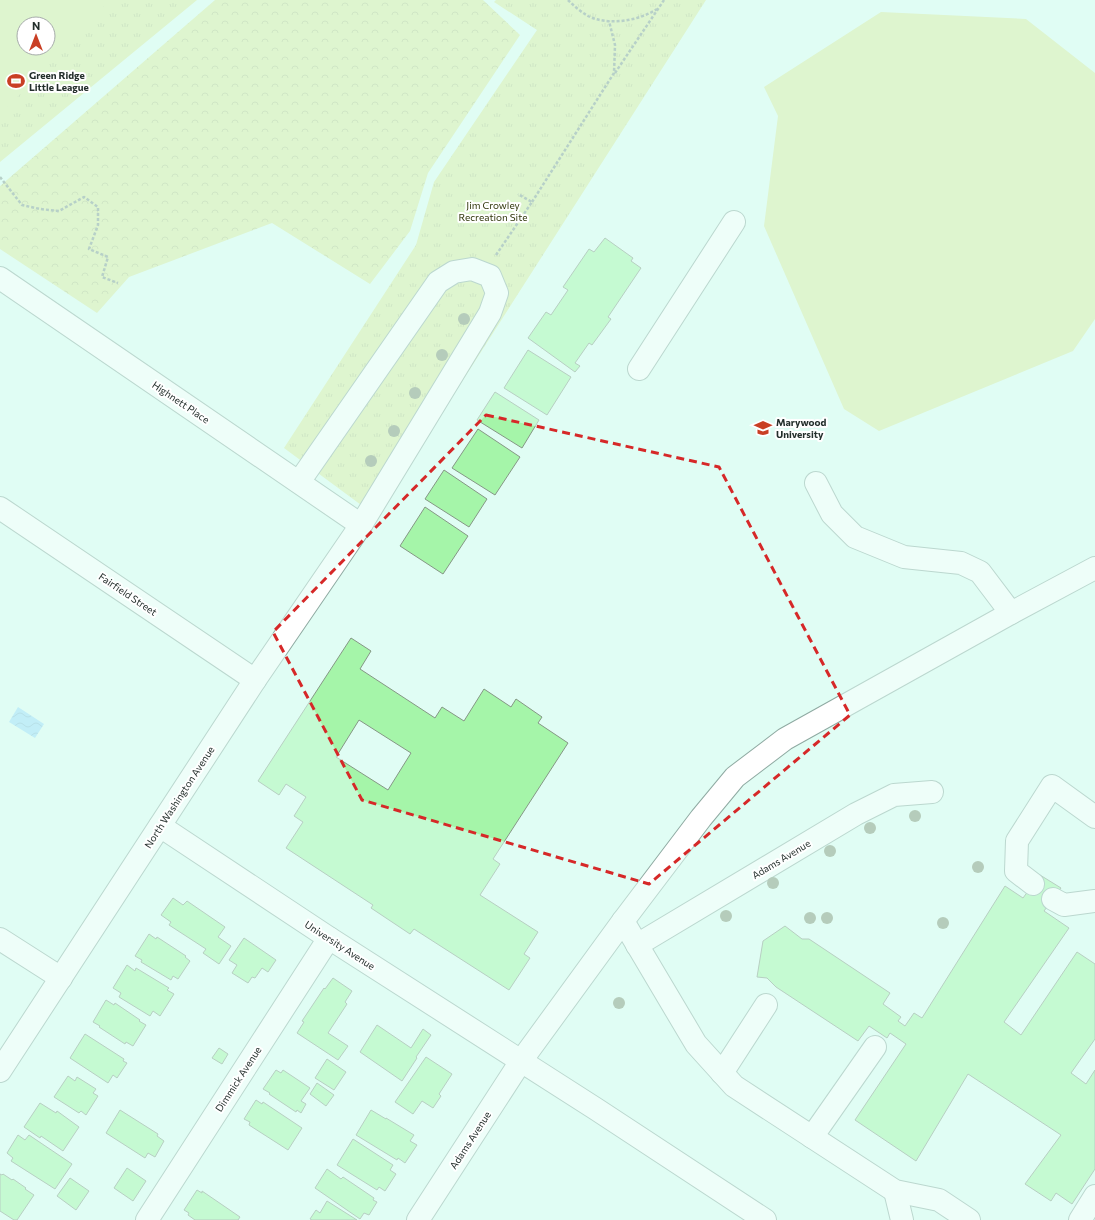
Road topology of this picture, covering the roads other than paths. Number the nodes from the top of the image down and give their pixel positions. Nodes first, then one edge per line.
1 (734, 222) dead end
2 (0, 278) edge
3 (639, 369) dead end
4 (299, 482) junction
5 (816, 483) dead end
6 (0, 508) edge
7 (361, 525) junction
8 (1095, 568) edge
9 (1011, 613) junction
10 (255, 680) junction
11 (932, 792) dead end
12 (1095, 817) edge
13 (160, 826) junction
14 (1033, 884) dead end
15 (1053, 899) dead end
16 (1095, 901) edge
17 (623, 921) junction
18 (329, 938) junction
19 (0, 939) edge
20 (637, 945) junction
21 (61, 978) junction
22 (766, 1005) dead end
23 (875, 1047) dead end
24 (522, 1061) junction
25 (0, 1071) edge
26 (722, 1072) junction
27 (812, 1137) junction
28 (895, 1191) junction
29 (1095, 1196) edge
30 (147, 1220) edge
31 (418, 1220) edge
32 (765, 1220) edge
33 (902, 1220) edge
34 (969, 1220) edge
35 (1080, 1220) edge

1 - 3 street
2 - 4 street, Highnett Place
4 - 7 street, Highnett Place
4 - 7 street, North Washington Avenue
5 - 9 street
6 - 10 street, Fairfield Street
7 - 10 street, North Washington Avenue
8 - 9 street, Adams Avenue
9 - 17 street, Adams Avenue
10 - 13 street, North Washington Avenue
11 - 20 street, Adams Avenue
12 - 14 street
13 - 18 street, University Avenue
13 - 21 street, North Washington Avenue
15 - 16 street
17 - 20 street
17 - 24 street, Adams Avenue
18 - 24 street, University Avenue
18 - 30 street, Dimmick Avenue
19 - 21 street
20 - 26 street
21 - 25 street, North Washington Avenue
22 - 26 street
23 - 27 street
24 - 31 street, Adams Avenue
24 - 32 street, University Avenue
26 - 27 street
27 - 28 street
28 - 33 street
28 - 34 street
29 - 35 street

